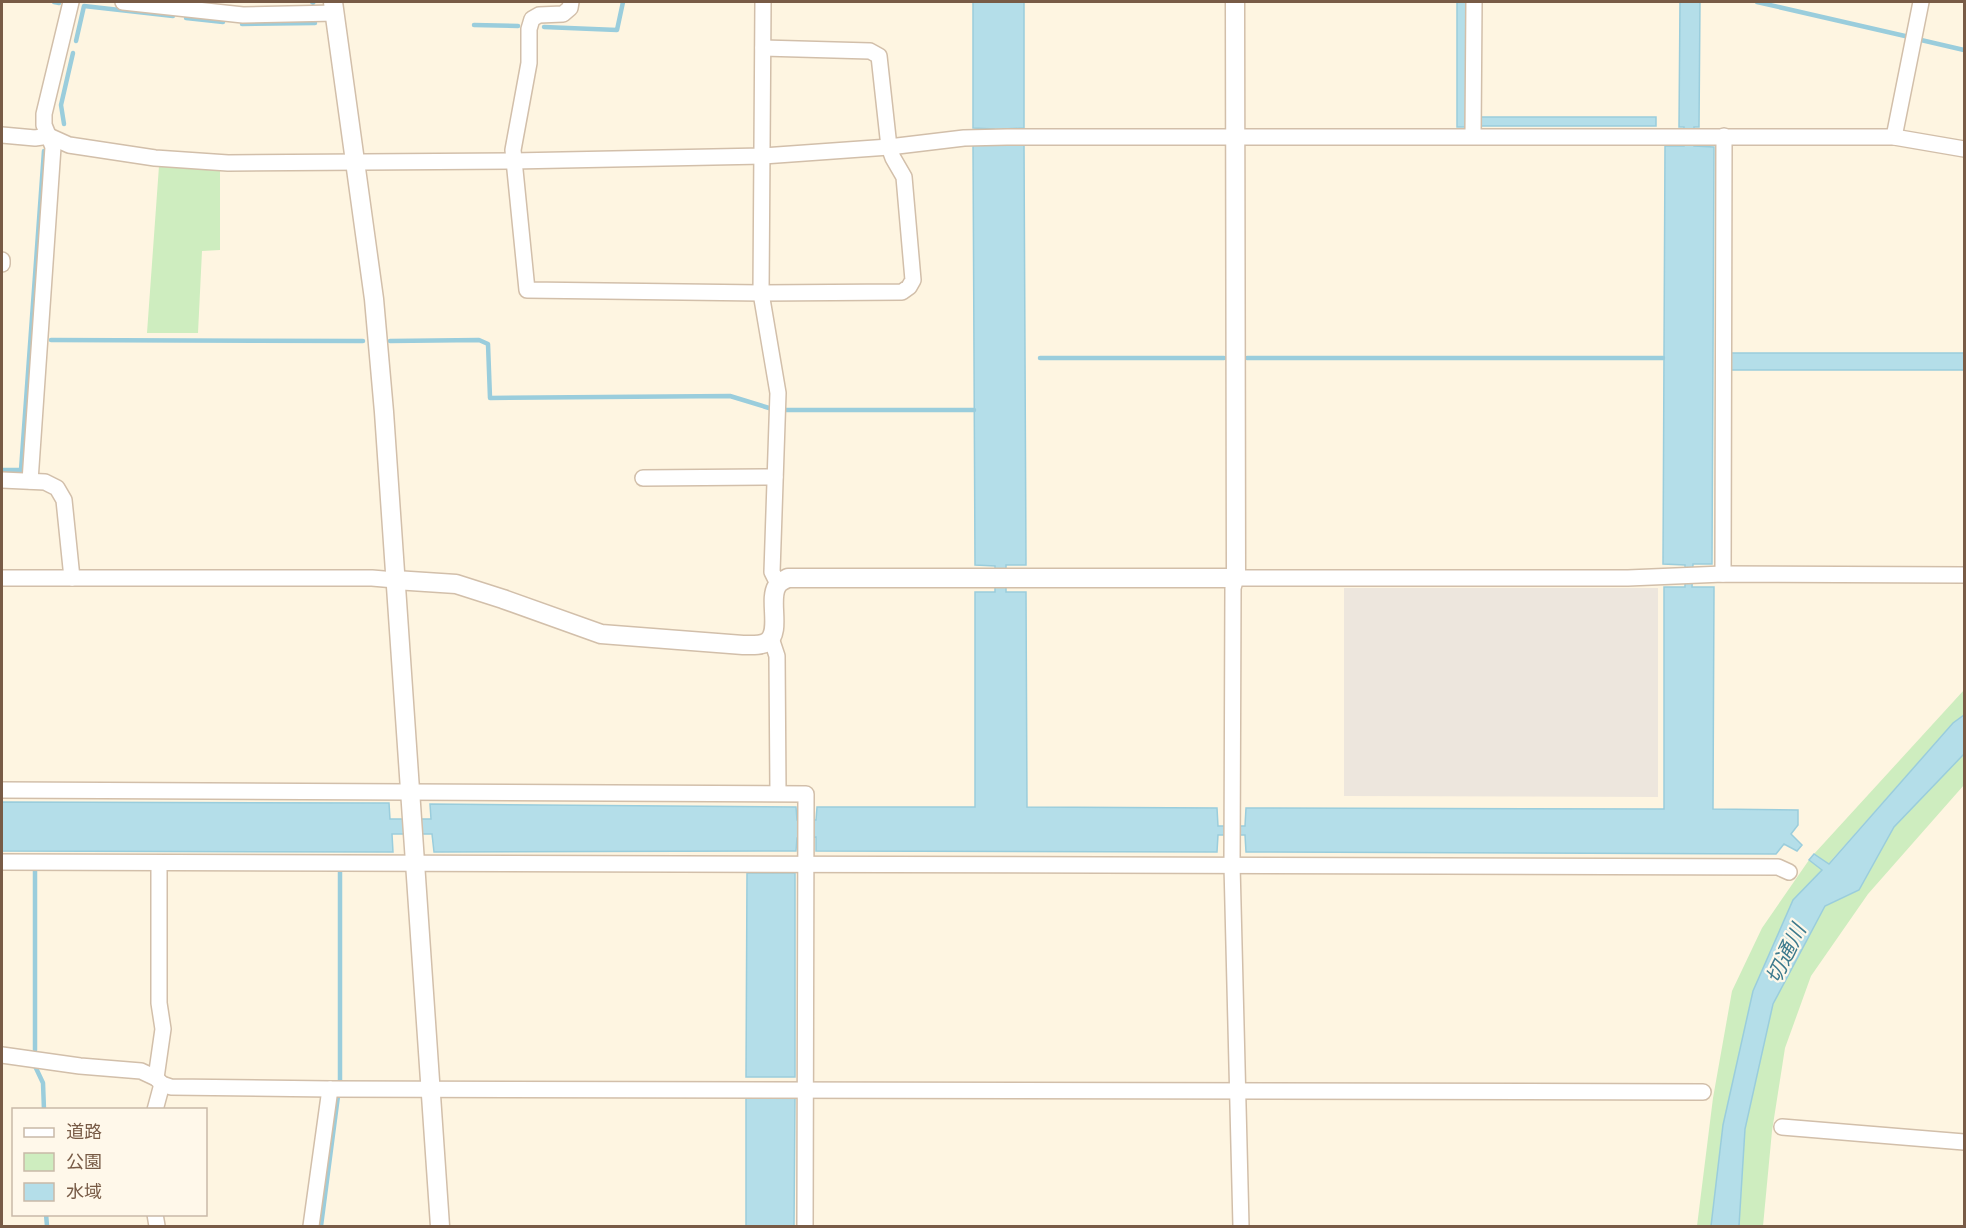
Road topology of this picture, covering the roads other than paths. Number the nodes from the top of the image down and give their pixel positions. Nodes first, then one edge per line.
1 (71, 2) edge
2 (123, 2) edge
3 (571, 2) edge
4 (763, 2) edge
5 (1235, 2) edge
6 (1473, 2) edge
7 (1921, 2) edge
8 (334, 7) edge
9 (763, 48) junction
10 (2, 135) edge
11 (49, 136) junction
12 (1235, 136) junction
13 (1473, 136) junction
14 (1724, 136) junction
15 (1894, 137) junction
16 (890, 147) junction
17 (1965, 149) edge
18 (763, 156) junction
19 (513, 161) junction
20 (355, 163) junction
21 (761, 293) junction
22 (775, 477) junction
23 (643, 478) dead end
24 (2, 480) edge
25 (30, 481) junction
26 (1723, 574) junction
27 (1965, 574) edge
28 (2, 578) edge
29 (72, 578) junction
30 (1236, 578) junction
31 (395, 580) junction
32 (778, 584) junction
33 (771, 638) junction
34 (2, 790) edge
35 (411, 792) junction
36 (778, 792) junction
37 (2, 862) edge
38 (159, 862) junction
39 (416, 864) junction
40 (806, 865) junction
41 (1232, 865) junction
42 (1789, 872) dead end
43 (2, 1055) edge
44 (159, 1081) junction
45 (330, 1089) junction
46 (432, 1089) junction
47 (805, 1089) junction
48 (1238, 1090) junction
49 (1703, 1092) dead end
50 (155, 1108) edge
51 (1782, 1127) dead end
52 (1965, 1142) edge
53 (311, 1227) edge
54 (440, 1227) edge
55 (805, 1227) edge
56 (1241, 1227) edge

1 - 11 street
2 - 8 street
3 - 19 street
4 - 9 street
5 - 12 street
6 - 13 street
7 - 15 street
8 - 20 street
9 - 16 street
9 - 18 street
10 - 11 street
11 - 20 street
11 - 25 street
12 - 13 street
12 - 16 street
12 - 30 street
13 - 14 street
14 - 15 street
14 - 26 street
15 - 17 street
16 - 18 street
16 - 21 street
18 - 19 street
18 - 21 street
19 - 20 street
19 - 21 street
20 - 31 street
21 - 22 street
22 - 23 street
22 - 32 street
24 - 25 street
25 - 29 street
26 - 27 street
26 - 30 street
28 - 29 street
29 - 31 street
30 - 32 street
30 - 41 street
31 - 33 street
31 - 35 street
32 - 33 street
33 - 36 street
34 - 35 street
35 - 36 street
35 - 39 street
36 - 40 street
37 - 38 street
38 - 39 street
38 - 44 street
39 - 40 street
39 - 46 street
40 - 41 street
40 - 47 street
41 - 42 street
41 - 48 street
43 - 44 street
44 - 45 street
44 - 50 street
45 - 46 street
45 - 53 street
46 - 47 street
46 - 54 street
47 - 48 street
47 - 55 street
48 - 49 street
48 - 56 street
51 - 52 street

